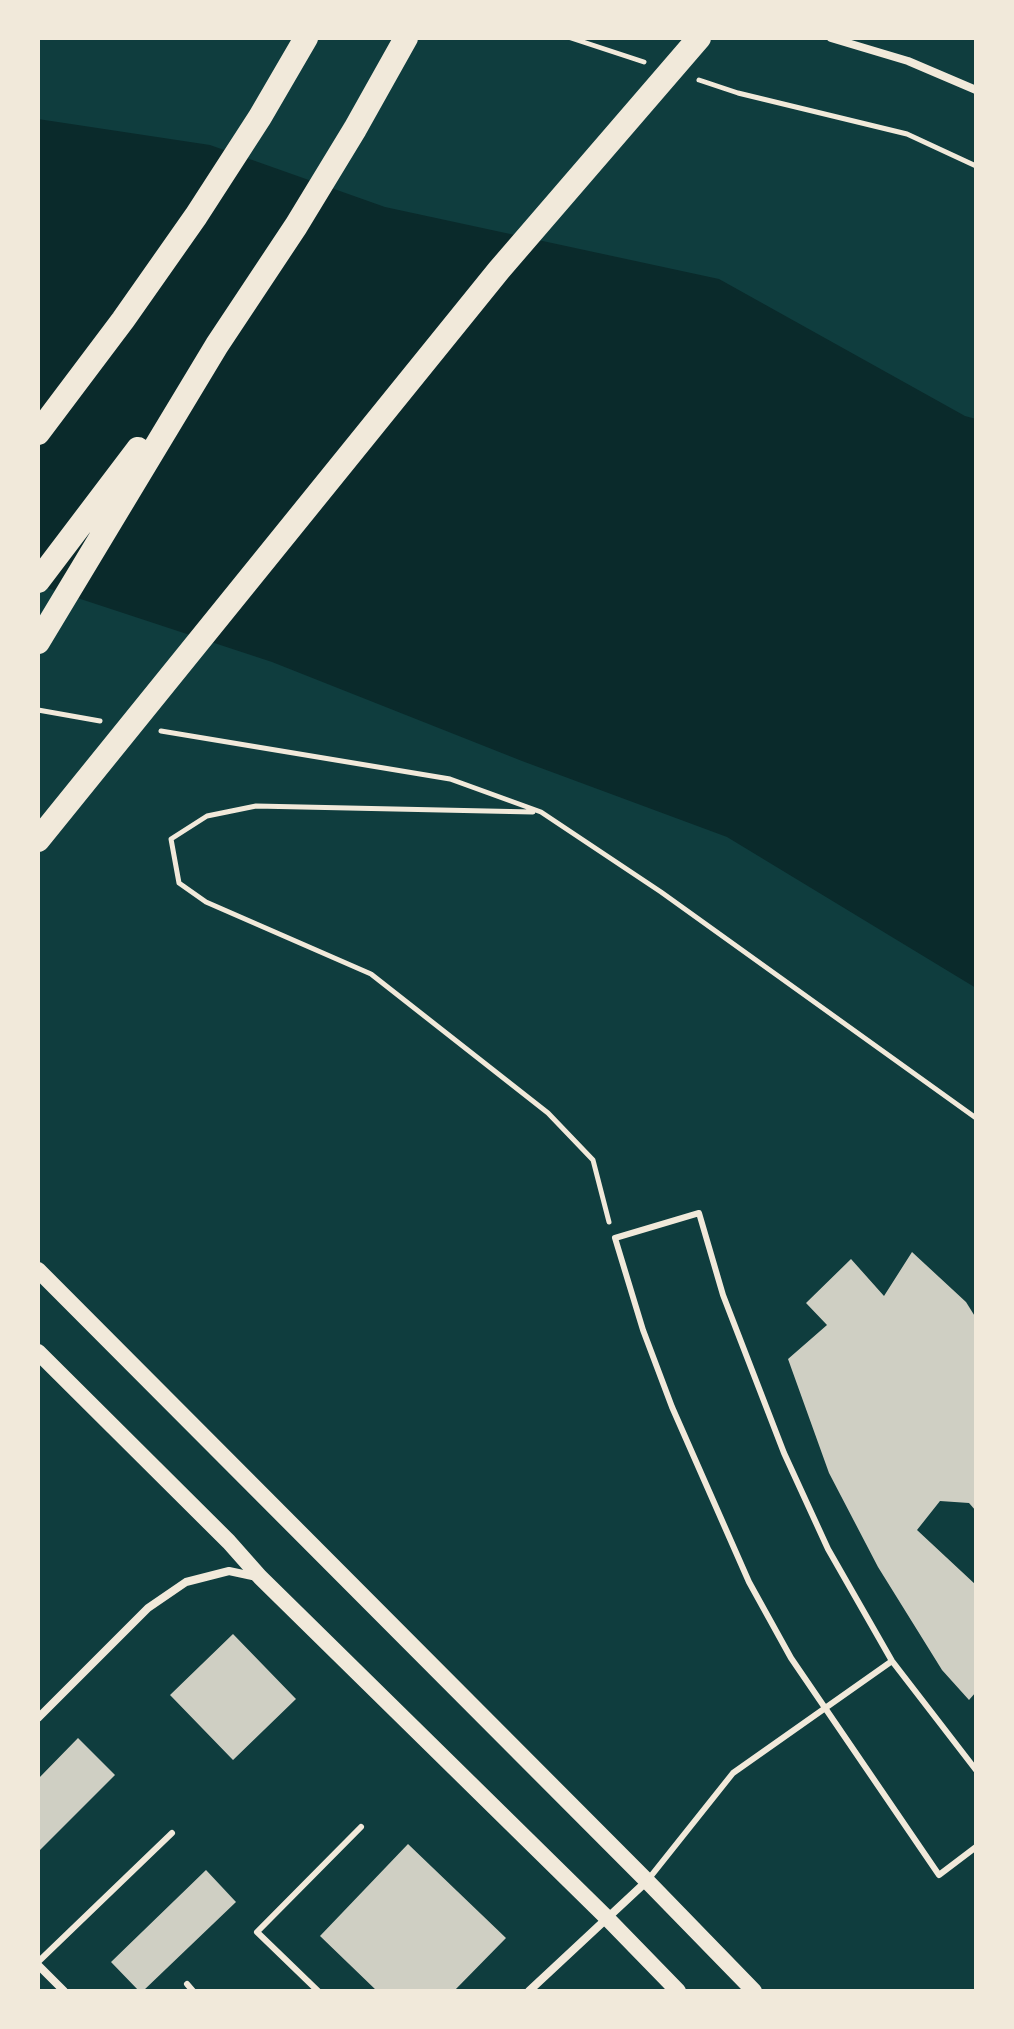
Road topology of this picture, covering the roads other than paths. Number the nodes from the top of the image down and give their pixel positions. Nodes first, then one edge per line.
1 (306, 38) edge
2 (406, 38) edge
3 (699, 38) edge
4 (831, 38) edge
5 (976, 90) edge
6 (217, 345) junction
7 (38, 433) edge
8 (38, 581) edge
9 (38, 642) edge
10 (42, 837) edge
11 (38, 1270) edge
12 (38, 1352) edge
13 (260, 1577) junction
14 (892, 1661) junction
15 (827, 1707) junction
16 (38, 1718) edge
17 (976, 1770) edge
18 (361, 1827) dead end
19 (172, 1833) dead end
20 (976, 1847) edge
21 (647, 1881) junction
22 (606, 1917) junction
23 (38, 1963) edge
24 (187, 1984) dead end
25 (64, 1991) edge
26 (193, 1991) edge
27 (318, 1991) edge
28 (529, 1991) edge
29 (678, 1991) edge
30 (754, 1991) edge

1 - 7 highway
2 - 6 highway
3 - 10 highway
4 - 5 street
6 - 8 highway
6 - 9 highway
11 - 21 main road
12 - 13 main road
13 - 16 street
13 - 22 main road
14 - 15 lane
14 - 15 lane
14 - 17 lane
15 - 20 lane
15 - 21 lane
18 - 27 lane
19 - 23 lane
21 - 22 street
21 - 30 main road
22 - 28 street
22 - 29 main road
23 - 25 street
24 - 26 lane

